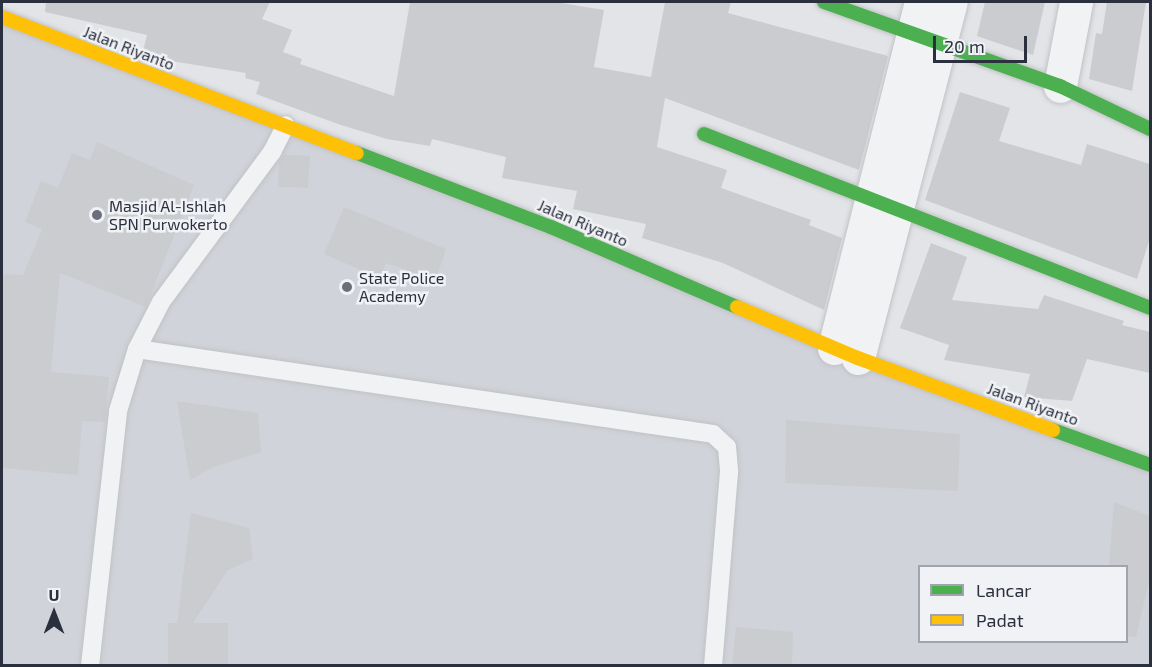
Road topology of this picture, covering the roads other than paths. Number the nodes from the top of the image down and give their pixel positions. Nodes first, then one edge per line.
1 (824, 2) edge
2 (921, 2) edge
3 (951, 2) edge
4 (1076, 2) edge
5 (2, 16) edge
6 (929, 39) junction
7 (1060, 86) junction
8 (286, 125) junction
9 (1150, 129) edge
10 (704, 134) dead end
11 (885, 205) junction
12 (1150, 308) edge
13 (137, 349) junction
14 (846, 353) junction
15 (1150, 465) edge
16 (90, 666) edge
17 (713, 666) edge

1 - 6 street
2 - 6 street
3 - 6 street
4 - 7 street
5 - 8 street, Jalan Riyanto
6 - 7 street
6 - 11 street
7 - 9 street
8 - 13 lane
8 - 14 street, Jalan Riyanto
10 - 11 street
11 - 12 street
11 - 14 street
13 - 16 lane
13 - 17 lane
14 - 15 street, Jalan Riyanto

